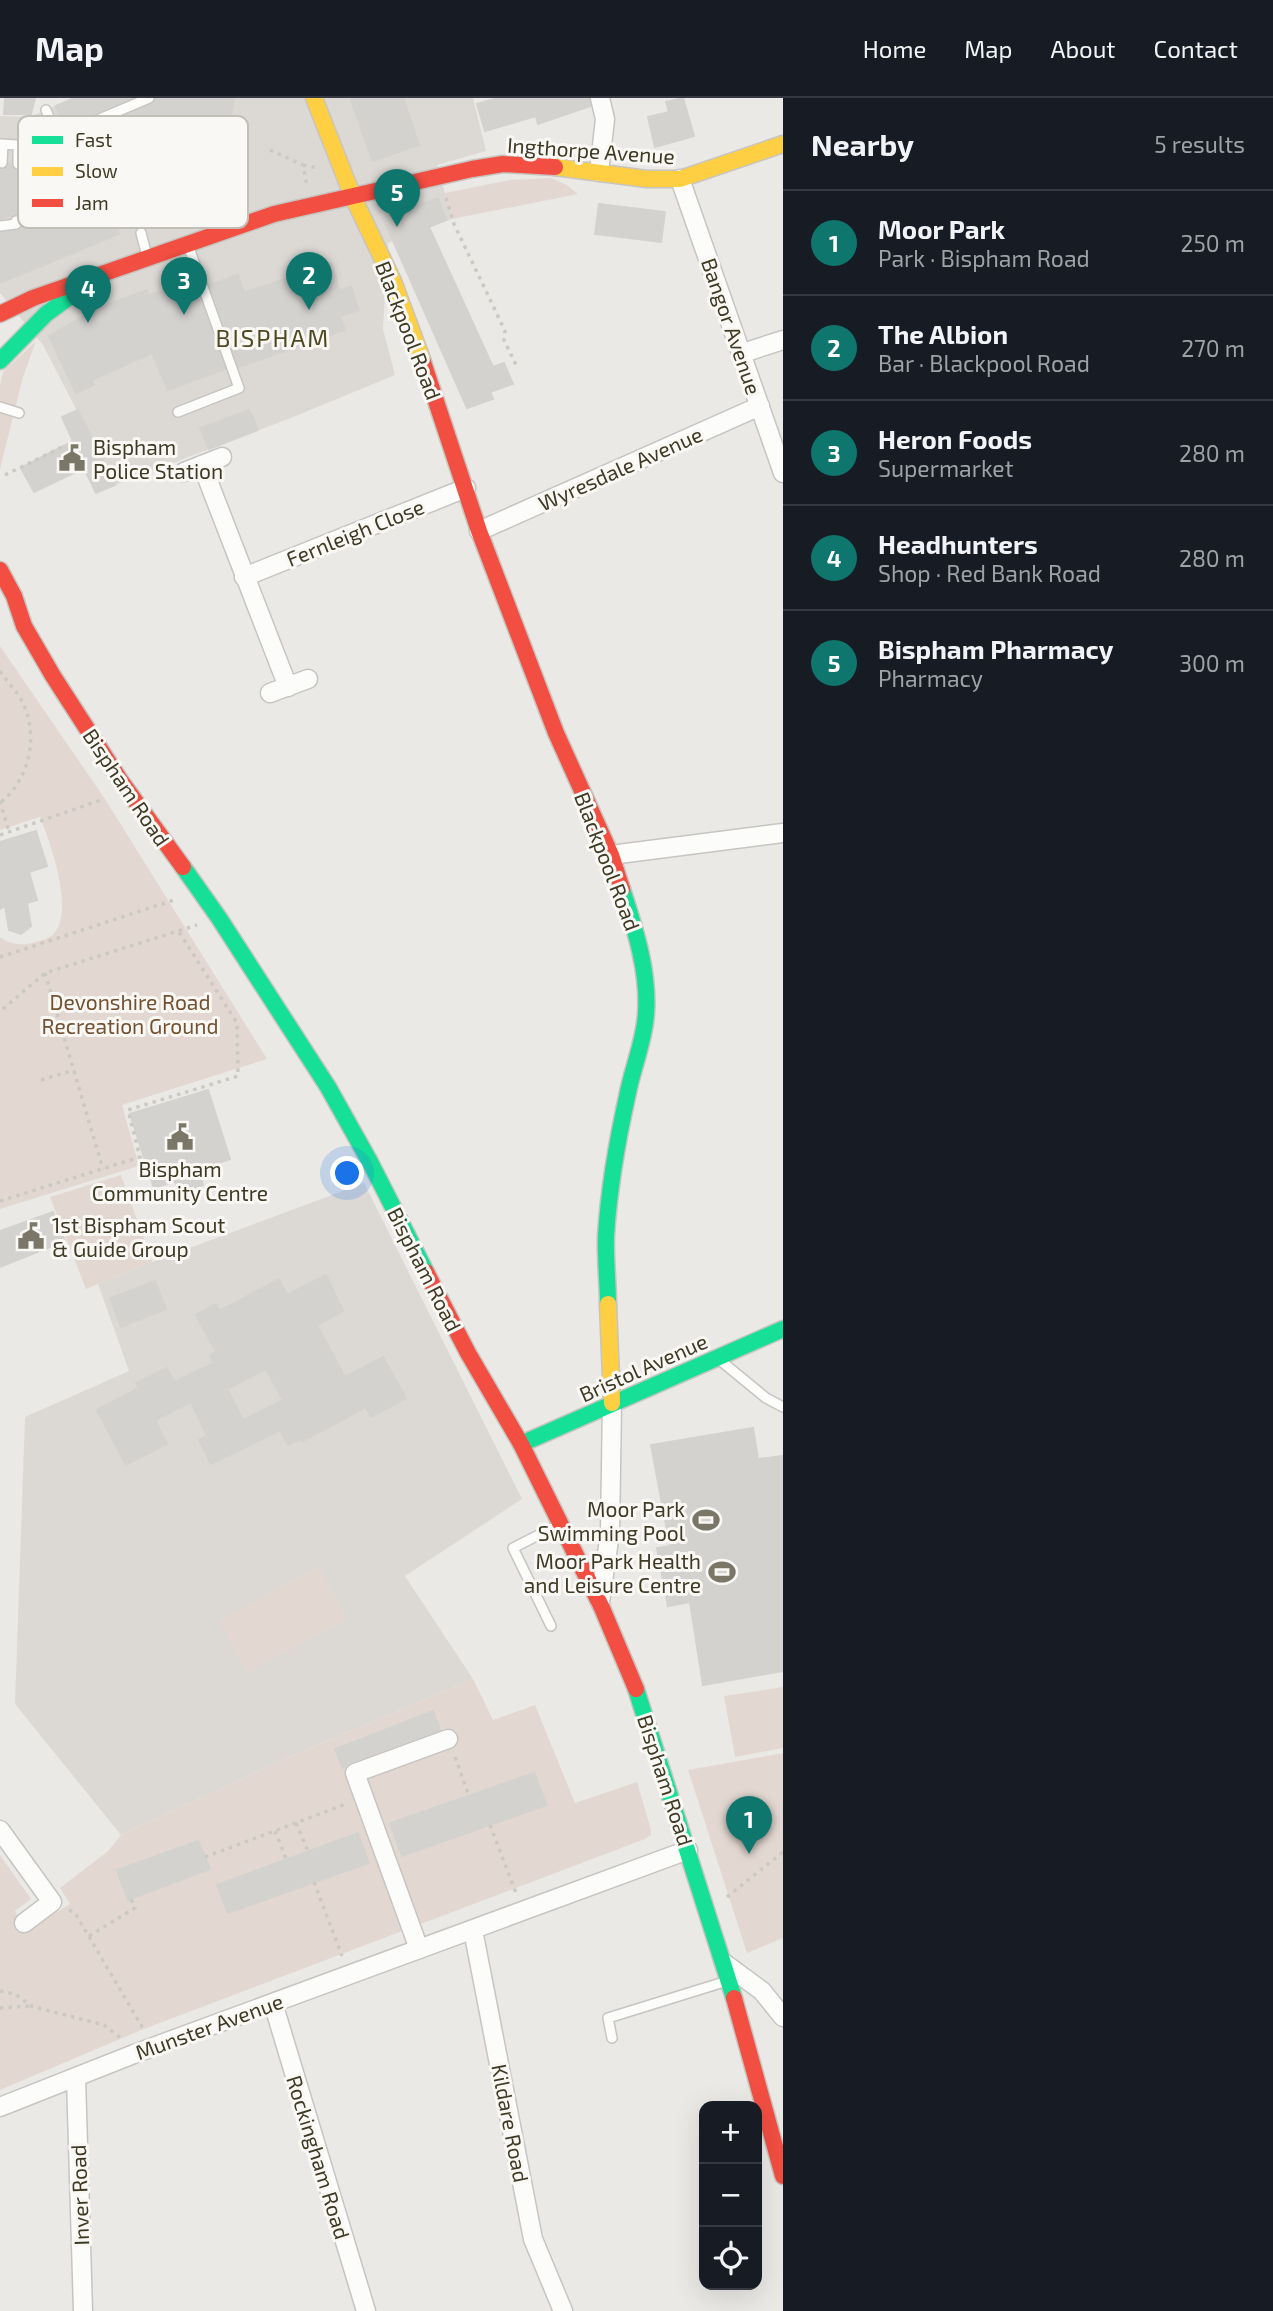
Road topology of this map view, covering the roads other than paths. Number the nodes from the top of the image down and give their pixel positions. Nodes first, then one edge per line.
1 (149, 98) edge
2 (314, 98) edge
3 (600, 98) edge
4 (46, 110) dead end
5 (48, 116) edge
6 (107, 116) edge
7 (2, 144) edge
8 (783, 144) edge
9 (2, 163) dead end
10 (18, 164) dead end
11 (599, 172) junction
12 (680, 179) junction
13 (353, 197) junction
14 (0, 220) edge
15 (16, 221) dead end
16 (248, 223) edge
17 (0, 226) edge
18 (232, 228) edge
19 (141, 233) dead end
20 (187, 243) junction
21 (148, 258) junction
22 (96, 278) junction
23 (0, 314) edge
24 (783, 340) edge
25 (743, 353) junction
26 (0, 362) edge
27 (760, 406) junction
28 (0, 407) edge
29 (178, 412) dead end
30 (19, 413) dead end
31 (222, 457) dead end
32 (202, 465) junction
33 (184, 472) dead end
34 (783, 473) edge
35 (466, 488) junction
36 (479, 531) junction
37 (0, 570) edge
38 (244, 577) junction
39 (0, 607) edge
40 (23, 626) junction
41 (308, 679) dead end
42 (288, 687) junction
43 (270, 693) dead end
44 (783, 833) edge
45 (611, 855) junction
46 (783, 1329) edge
47 (717, 1357) junction
48 (612, 1403) junction
49 (783, 1407) edge
50 (521, 1444) junction
51 (559, 1524) junction
52 (600, 1604) junction
53 (551, 1626) dead end
54 (448, 1739) road end
55 (0, 1829) edge
56 (688, 1850) junction
57 (24, 1923) dead end
58 (473, 1930) junction
59 (419, 1949) junction
60 (727, 1972) junction
61 (273, 2003) junction
62 (783, 2017) edge
63 (612, 2038) dead end
64 (76, 2078) junction
65 (0, 2107) edge
66 (783, 2176) edge
67 (83, 2311) edge
68 (366, 2311) edge
69 (563, 2311) edge

1 - 6 lane
2 - 13 street, Blackpool Road
3 - 11 street
4 - 5 lane
7 - 9 lane
7 - 10 lane
8 - 12 street, Ingthorpe Avenue
11 - 12 street, Ingthorpe Avenue
11 - 13 street, Ingthorpe Avenue
12 - 25 street, Bangor Avenue
13 - 16 street, Ingthorpe Avenue
13 - 35 street, Blackpool Road
14 - 17 lane
15 - 17 lane
18 - 20 street, Ingthorpe Avenue
19 - 21 lane
20 - 21 street, Ingthorpe Avenue
20 - 29 lane
21 - 22 street, Ingthorpe Avenue
22 - 23 street
22 - 26 street
24 - 25 street
25 - 27 street, Bangor Avenue
27 - 34 street, Bangor Avenue
27 - 36 street, Wyresdale Avenue
28 - 30 lane
31 - 32 street
32 - 33 street
32 - 38 street
35 - 36 street, Blackpool Road
35 - 38 street, Fernleigh Close
36 - 45 street, Blackpool Road
37 - 40 street, Bispham Road
38 - 42 street
39 - 40 street, Bispham Road
40 - 50 street, Bispham Road
41 - 42 street
42 - 43 street
44 - 45 street
45 - 48 street, Blackpool Road
46 - 47 street, Bristol Avenue
47 - 48 street, Bristol Avenue
47 - 49 lane
48 - 50 street, Bristol Avenue
48 - 52 street, Blackpool Road
50 - 51 street, Bispham Road
51 - 52 street, Bispham Road
51 - 53 lane
52 - 56 street, Bispham Road
54 - 59 street
55 - 57 street
56 - 58 street, Munster Avenue
56 - 60 street, Bispham Road
58 - 59 street, Munster Avenue
58 - 69 street, Kildare Road
59 - 61 street, Munster Avenue
60 - 62 street
60 - 63 lane
60 - 66 street, Bispham Road
61 - 64 street, Munster Avenue
61 - 68 street, Rockingham Road
64 - 65 street, Munster Avenue
64 - 67 street, Inver Road

